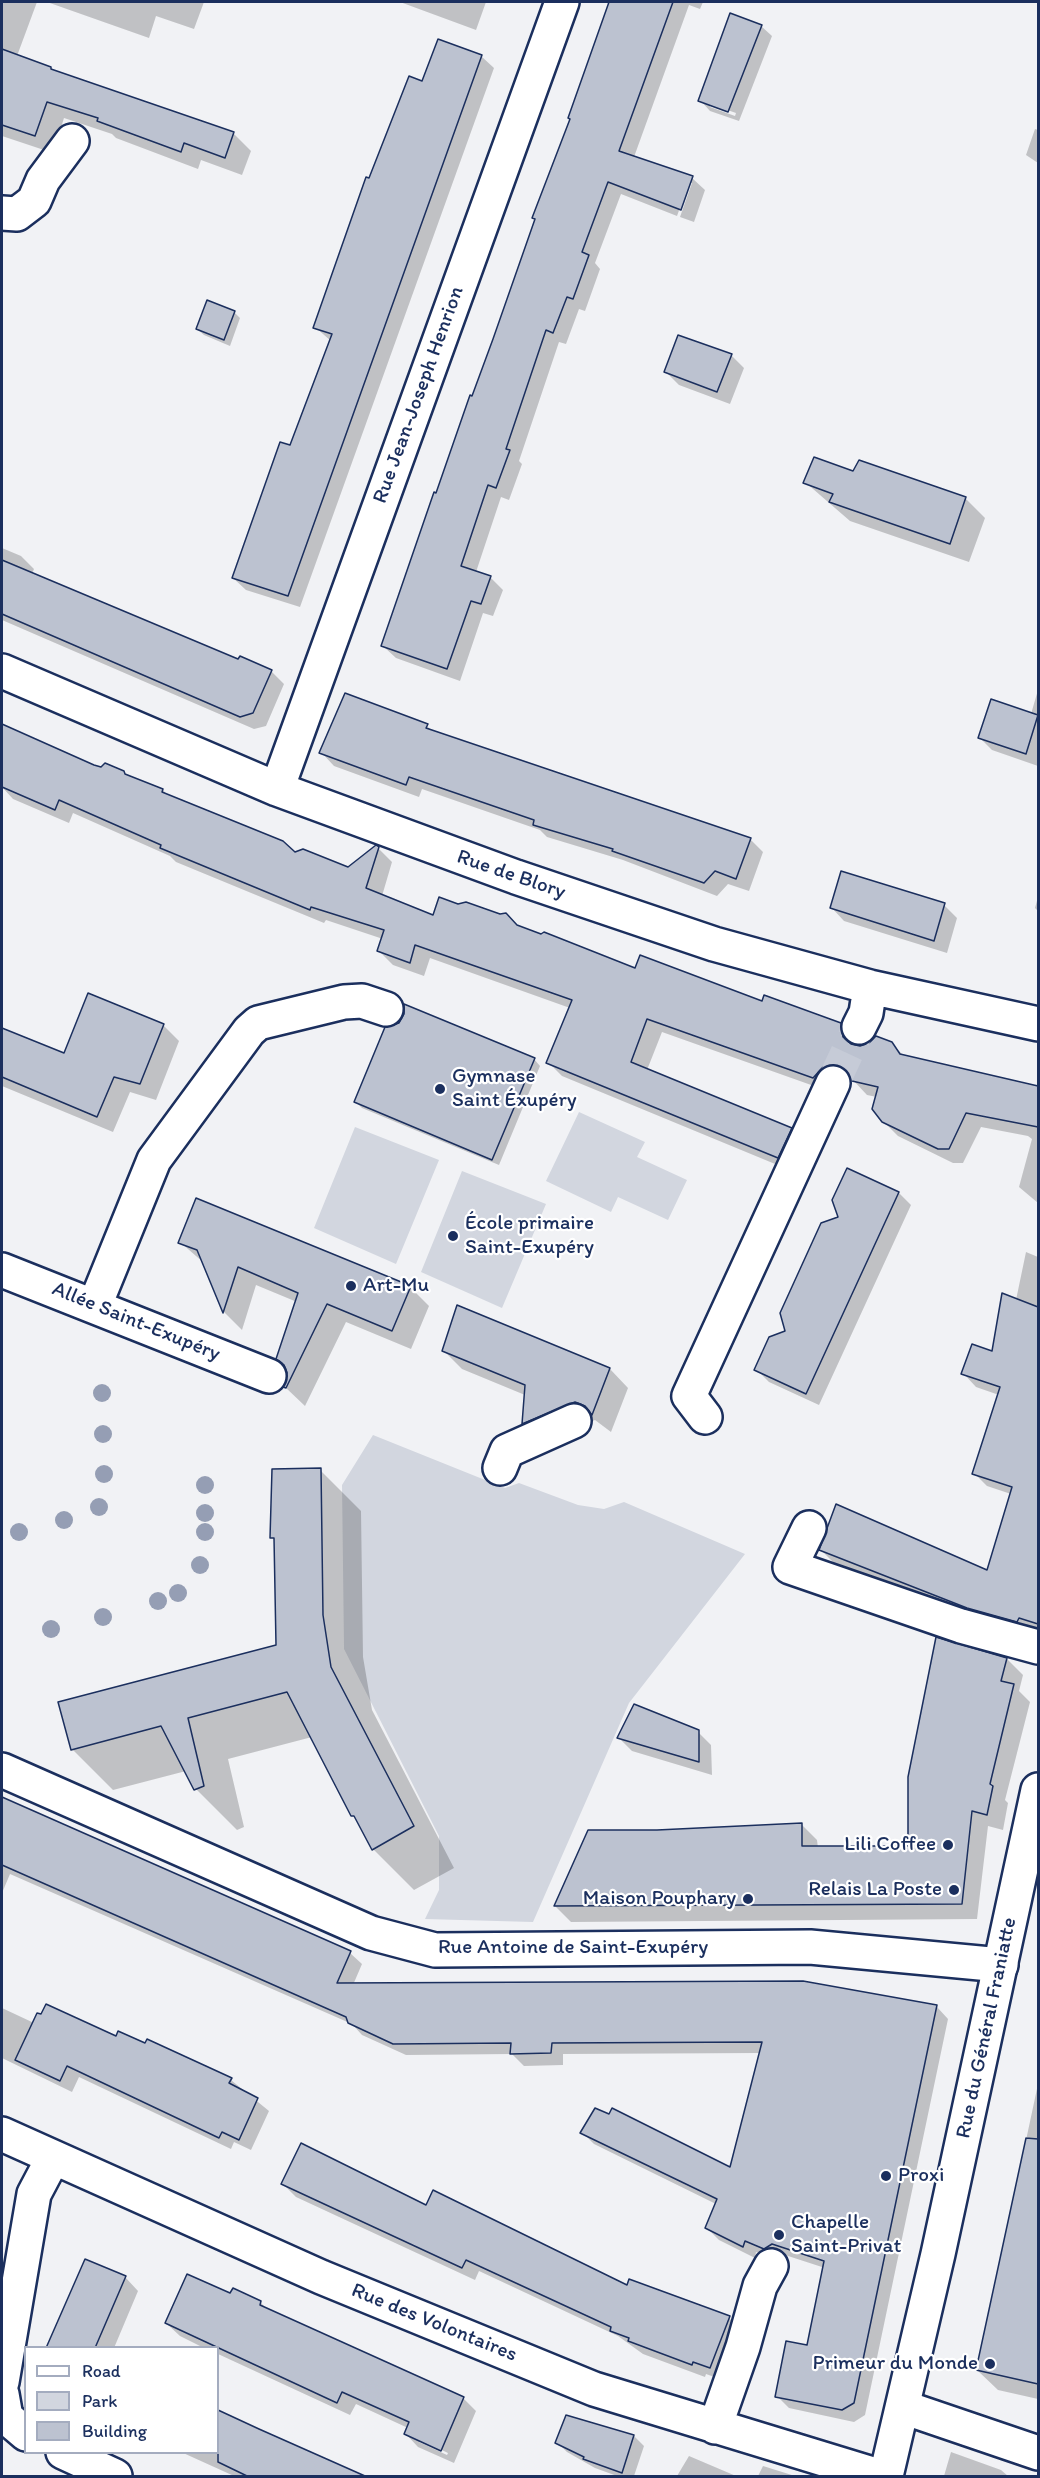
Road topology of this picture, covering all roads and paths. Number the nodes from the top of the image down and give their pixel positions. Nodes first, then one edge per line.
1 (562, 2) edge
2 (72, 141) dead end
3 (2, 213) edge
4 (2, 671) edge
5 (277, 789) junction
6 (870, 987) junction
7 (386, 1009) dead end
8 (1038, 1024) edge
9 (859, 1027) tunnel mouth
10 (833, 1083) tunnel mouth
11 (2, 1270) edge
12 (95, 1305) junction
13 (269, 1376) dead end
14 (705, 1417) dead end
15 (574, 1421) dead end
16 (500, 1468) dead end
17 (809, 1528) dead end
18 (1038, 1647) edge
19 (2, 1770) edge
20 (1038, 1790) edge
21 (1001, 1965) junction
22 (2, 2134) edge
23 (53, 2158) junction
24 (771, 2265) dead end
25 (2, 2382) edge
26 (2, 2394) edge
27 (903, 2407) junction
28 (715, 2427) junction
29 (24, 2432) edge
30 (1038, 2453) edge
31 (67, 2454) edge
32 (115, 2476) edge
33 (879, 2476) edge
34 (886, 2476) edge

1 - 5 street, Rue Jean-Joseph Henrion
2 - 3 street
4 - 5 street, Rue de Blory
5 - 6 street, Rue de Blory
6 - 8 street, Rue de Blory
6 - 9 street
7 - 12 street
10 - 14 street
11 - 12 street, Allée Saint-Exupéry
12 - 13 street, Allée Saint-Exupéry
15 - 16 street
17 - 18 street
19 - 21 street, Rue Antoine de Saint-Exupéry
20 - 21 street, Rue du Général Franiatte
21 - 27 street, Rue du Général Franiatte
22 - 23 street, Rue des Volontaires
23 - 25 street
23 - 28 street, Rue des Volontaires
24 - 28 street
26 - 29 street
27 - 30 street
27 - 34 street, Rue du Général Franiatte
28 - 33 street, Rue des Volontaires
31 - 32 street

